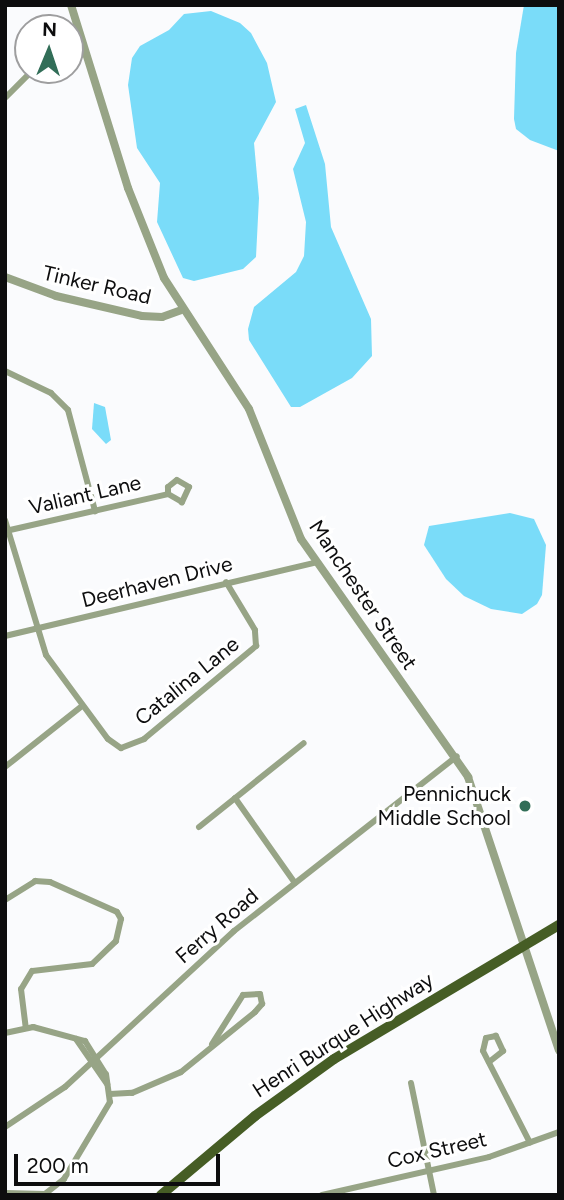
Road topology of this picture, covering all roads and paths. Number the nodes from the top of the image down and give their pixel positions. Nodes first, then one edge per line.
1 (84, 51) edge
2 (19, 84) edge
3 (5, 98) edge
4 (5, 277) edge
5 (181, 310) junction
6 (5, 371) edge
7 (168, 494) dead end
8 (95, 511) junction
9 (5, 520) edge
10 (10, 530) junction
11 (317, 562) junction
12 (226, 583) junction
13 (35, 629) junction
14 (5, 636) edge
15 (82, 706) junction
16 (304, 743) dead end
17 (457, 757) junction
18 (5, 767) edge
19 (235, 798) junction
20 (199, 827) dead end
21 (295, 883) junction
22 (5, 900) edge
23 (559, 925) edge
24 (524, 944) junction
25 (26, 1027) junction
26 (5, 1033) edge
27 (76, 1039) junction
28 (212, 1044) junction
29 (558, 1047) edge
30 (98, 1055) junction
31 (489, 1062) dead end
32 (90, 1063) junction
33 (411, 1083) dead end
34 (107, 1084) junction
35 (110, 1094) junction
36 (5, 1127) edge
37 (559, 1132) edge
38 (530, 1143) junction
39 (430, 1170) junction
40 (5, 1192) edge
41 (344, 1192) edge
42 (45, 1194) edge
43 (161, 1195) edge
44 (322, 1195) edge
45 (434, 1195) edge

1 - 5 street, Manchester Street
2 - 3 street
4 - 5 street, Tinker Road
5 - 11 street, Manchester Street
6 - 8 street
7 - 8 street, Valiant Lane
8 - 10 street, Valiant Lane
9 - 10 street, Catalina Lane
10 - 13 street, Catalina Lane
11 - 12 street, Deerhaven Drive
11 - 17 street, Manchester Street
12 - 13 street, Deerhaven Drive
12 - 15 street, Catalina Lane
13 - 14 street, Deerhaven Drive
13 - 15 street, Catalina Lane
15 - 18 street
16 - 19 street
17 - 21 street, Ferry Road
17 - 24 street, Manchester Street
19 - 20 street
19 - 21 street
21 - 30 street, Ferry Road
22 - 25 street
23 - 24 main road, Henri Burque Highway
24 - 29 street, Manchester Street
24 - 43 main road, Henri Burque Highway
25 - 26 street
25 - 27 street
27 - 30 street
27 - 32 street
28 - 28 street
28 - 35 street
30 - 32 street, Ferry Road
30 - 34 street
31 - 38 street
32 - 34 street
32 - 36 street, Ferry Road
33 - 39 street
34 - 35 street
35 - 42 street
37 - 38 street, Cox Street
38 - 39 street, Cox Street
39 - 41 street, Cox Street
39 - 45 street
40 - 42 street
41 - 44 street, Cox Street

